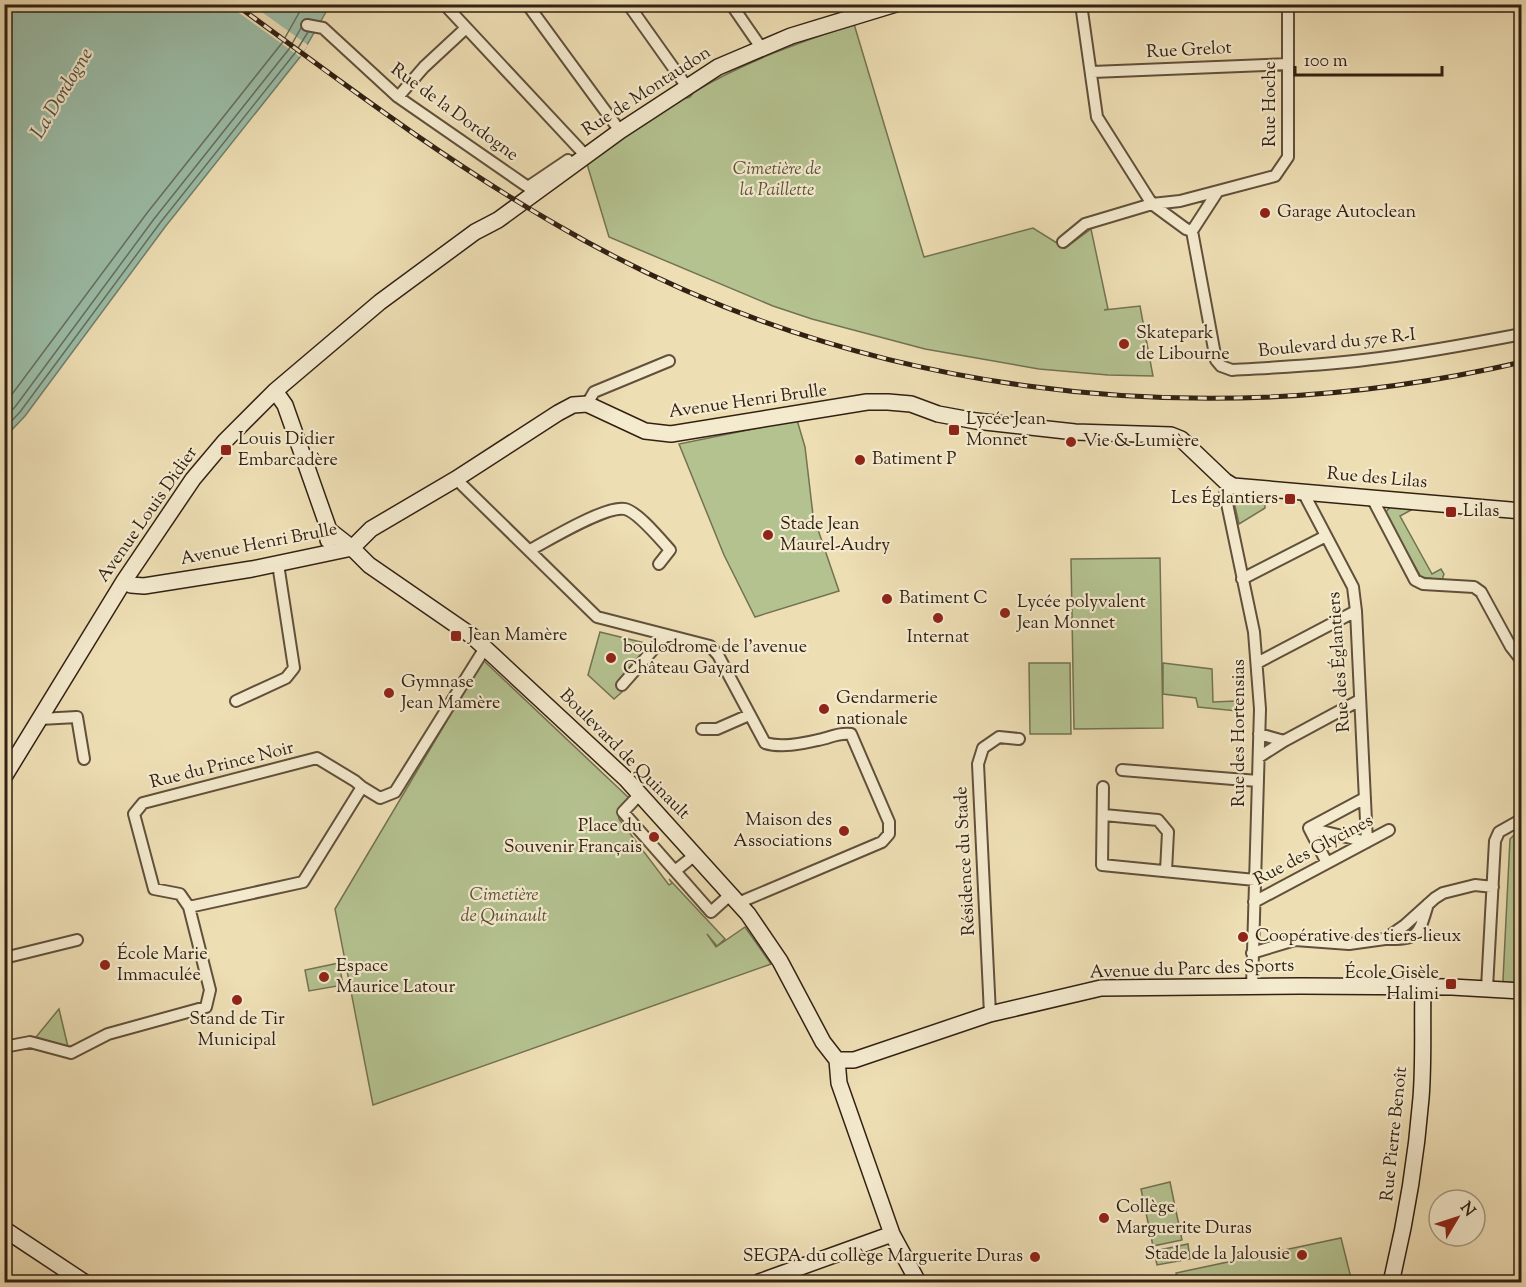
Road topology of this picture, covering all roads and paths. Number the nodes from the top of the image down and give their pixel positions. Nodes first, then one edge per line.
1 (444, 4) edge
2 (527, 4) edge
3 (628, 4) edge
4 (731, 4) edge
5 (896, 4) edge
6 (1081, 4) edge
7 (1288, 4) edge
8 (853, 11) edge
9 (307, 25) dead end
10 (466, 28) junction
11 (762, 49) junction
12 (1287, 64) junction
13 (1092, 72) junction
14 (687, 87) junction
15 (398, 97) junction
16 (620, 130) junction
17 (586, 156) junction
18 (530, 191) junction
19 (1218, 191) junction
20 (1152, 204) junction
21 (515, 209) joint
22 (1192, 231) junction
23 (1063, 242) dead end
24 (1521, 334) edge
25 (669, 361) dead end
26 (275, 392) junction
27 (587, 404) junction
28 (456, 479) junction
29 (1229, 483) junction
30 (1302, 492) junction
31 (1372, 498) junction
32 (1521, 511) edge
33 (329, 530) junction
34 (1326, 536) junction
35 (352, 548) junction
36 (530, 550) junction
37 (323, 554) junction
38 (279, 564) junction
39 (659, 564) dead end
40 (1242, 579) junction
41 (124, 581) junction
42 (1356, 611) junction
43 (666, 635) junction
44 (1255, 644) junction
45 (485, 648) junction
46 (1280, 651) junction
47 (1521, 661) edge
48 (1257, 663) junction
49 (622, 685) dead end
50 (1360, 700) junction
51 (236, 701) dead end
52 (749, 715) junction
53 (40, 719) junction
54 (702, 729) dead end
55 (1259, 734) junction
56 (1019, 739) dead end
57 (1284, 741) junction
58 (1258, 757) junction
59 (84, 759) dead end
60 (1122, 770) dead end
61 (4, 777) edge
62 (1258, 781) junction
63 (362, 787) junction
64 (1103, 787) dead end
65 (640, 794) junction
66 (1365, 798) junction
67 (1104, 815) junction
68 (1521, 819) edge
69 (1309, 828) junction
70 (1389, 830) dead end
71 (1367, 842) junction
72 (695, 855) junction
73 (1327, 863) junction
74 (675, 871) junction
75 (1166, 871) junction
76 (1255, 880) junction
77 (1492, 887) junction
78 (735, 898) junction
79 (1254, 902) junction
80 (189, 908) junction
81 (77, 940) dead end
82 (1252, 953) junction
83 (4, 958) edge
84 (1252, 987) junction
85 (1423, 988) junction
86 (1487, 988) junction
87 (1521, 991) edge
88 (990, 1014) junction
89 (4, 1047) edge
90 (837, 1060) junction
91 (4, 1230) edge
92 (892, 1234) junction
93 (84, 1282) edge
94 (759, 1282) edge
95 (918, 1282) edge
96 (1391, 1282) edge

1 - 10 street
2 - 16 street
3 - 14 street
4 - 11 street
5 - 8 street, Rue de Montaudon
6 - 13 street
7 - 12 street, Rue Hoche
8 - 11 street, Rue de Montaudon
9 - 15 street, Rue de la Dordogne
10 - 15 street
10 - 17 street
11 - 14 street, Rue de Montaudon
12 - 13 street, Rue Grelot
12 - 19 street, Rue Hoche
13 - 20 street
14 - 16 street, Rue de Montaudon
15 - 18 street, Rue de la Dordogne
16 - 17 street, Rue de Montaudon
17 - 18 street, Rue de Montaudon
18 - 21 street, Rue de Montaudon
19 - 20 street, Rue Hoche
19 - 22 street
20 - 22 street
20 - 23 street, Rue Hoche
21 - 26 street, Avenue Louis Didier
22 - 24 street, Boulevard du 57e R-I
25 - 27 street
26 - 33 street
26 - 41 street, Avenue Louis Didier
27 - 28 street, Avenue Henri Brulle
27 - 29 street, Avenue Henri Brulle
28 - 35 street, Avenue Henri Brulle
28 - 36 street
29 - 30 street, Rue des Lilas
29 - 40 street, Rue des Hortensias
30 - 31 street, Rue des Lilas
30 - 34 street, Rue des Églantiers
31 - 32 street, Rue des Lilas
31 - 47 street
33 - 35 street, Boulevard de Quinault
33 - 37 street
34 - 40 street
34 - 42 street, Rue des Églantiers
35 - 37 street, Avenue Henri Brulle
35 - 45 street, Boulevard de Quinault
36 - 39 street
36 - 43 street
37 - 38 street, Avenue Henri Brulle
38 - 41 street, Avenue Henri Brulle
38 - 51 street
40 - 44 street, Rue des Hortensias
41 - 53 street, Avenue Louis Didier
42 - 46 street
42 - 50 street, Rue des Églantiers
43 - 49 street
43 - 52 street
44 - 46 street
44 - 48 street, Rue des Hortensias
45 - 63 street
45 - 65 street, Boulevard de Quinault
46 - 48 street
48 - 55 street, Rue des Hortensias
50 - 57 street
50 - 66 street, Rue des Églantiers
52 - 54 street
52 - 78 street
53 - 59 street
53 - 61 street, Avenue Louis Didier
55 - 57 street
55 - 58 street, Rue des Hortensias
56 - 88 street, Résidence du Stade
57 - 58 street
58 - 62 street, Rue des Hortensias
60 - 62 street
62 - 76 street, Rue des Hortensias
63 - 80 street
63 - 80 street, Rue du Prince Noir
64 - 67 street
65 - 72 street, Boulevard de Quinault
65 - 74 street
66 - 69 street
66 - 71 street, Rue des Églantiers
67 - 75 street
67 - 75 street
68 - 77 street
69 - 71 street
69 - 73 street
70 - 71 street, Rue des Glycines
71 - 73 street, Rue des Glycines
72 - 74 street
72 - 78 street, Boulevard de Quinault
73 - 79 street, Rue des Glycines
74 - 78 street
75 - 76 street
76 - 79 street, Rue des Hortensias
77 - 82 street
77 - 86 street
78 - 90 street, Boulevard de Quinault
79 - 82 street, Rue des Hortensias
80 - 89 street
81 - 83 street
82 - 84 street, Rue des Hortensias
84 - 85 street, Avenue du Parc des Sports
84 - 88 street, Avenue du Parc des Sports
85 - 86 street, Avenue du Parc des Sports
85 - 96 street, Rue Pierre Benoît
86 - 87 street, Avenue du Parc des Sports
88 - 90 street, Avenue du Parc des Sports
90 - 92 street
91 - 93 street
92 - 94 street
92 - 95 street

